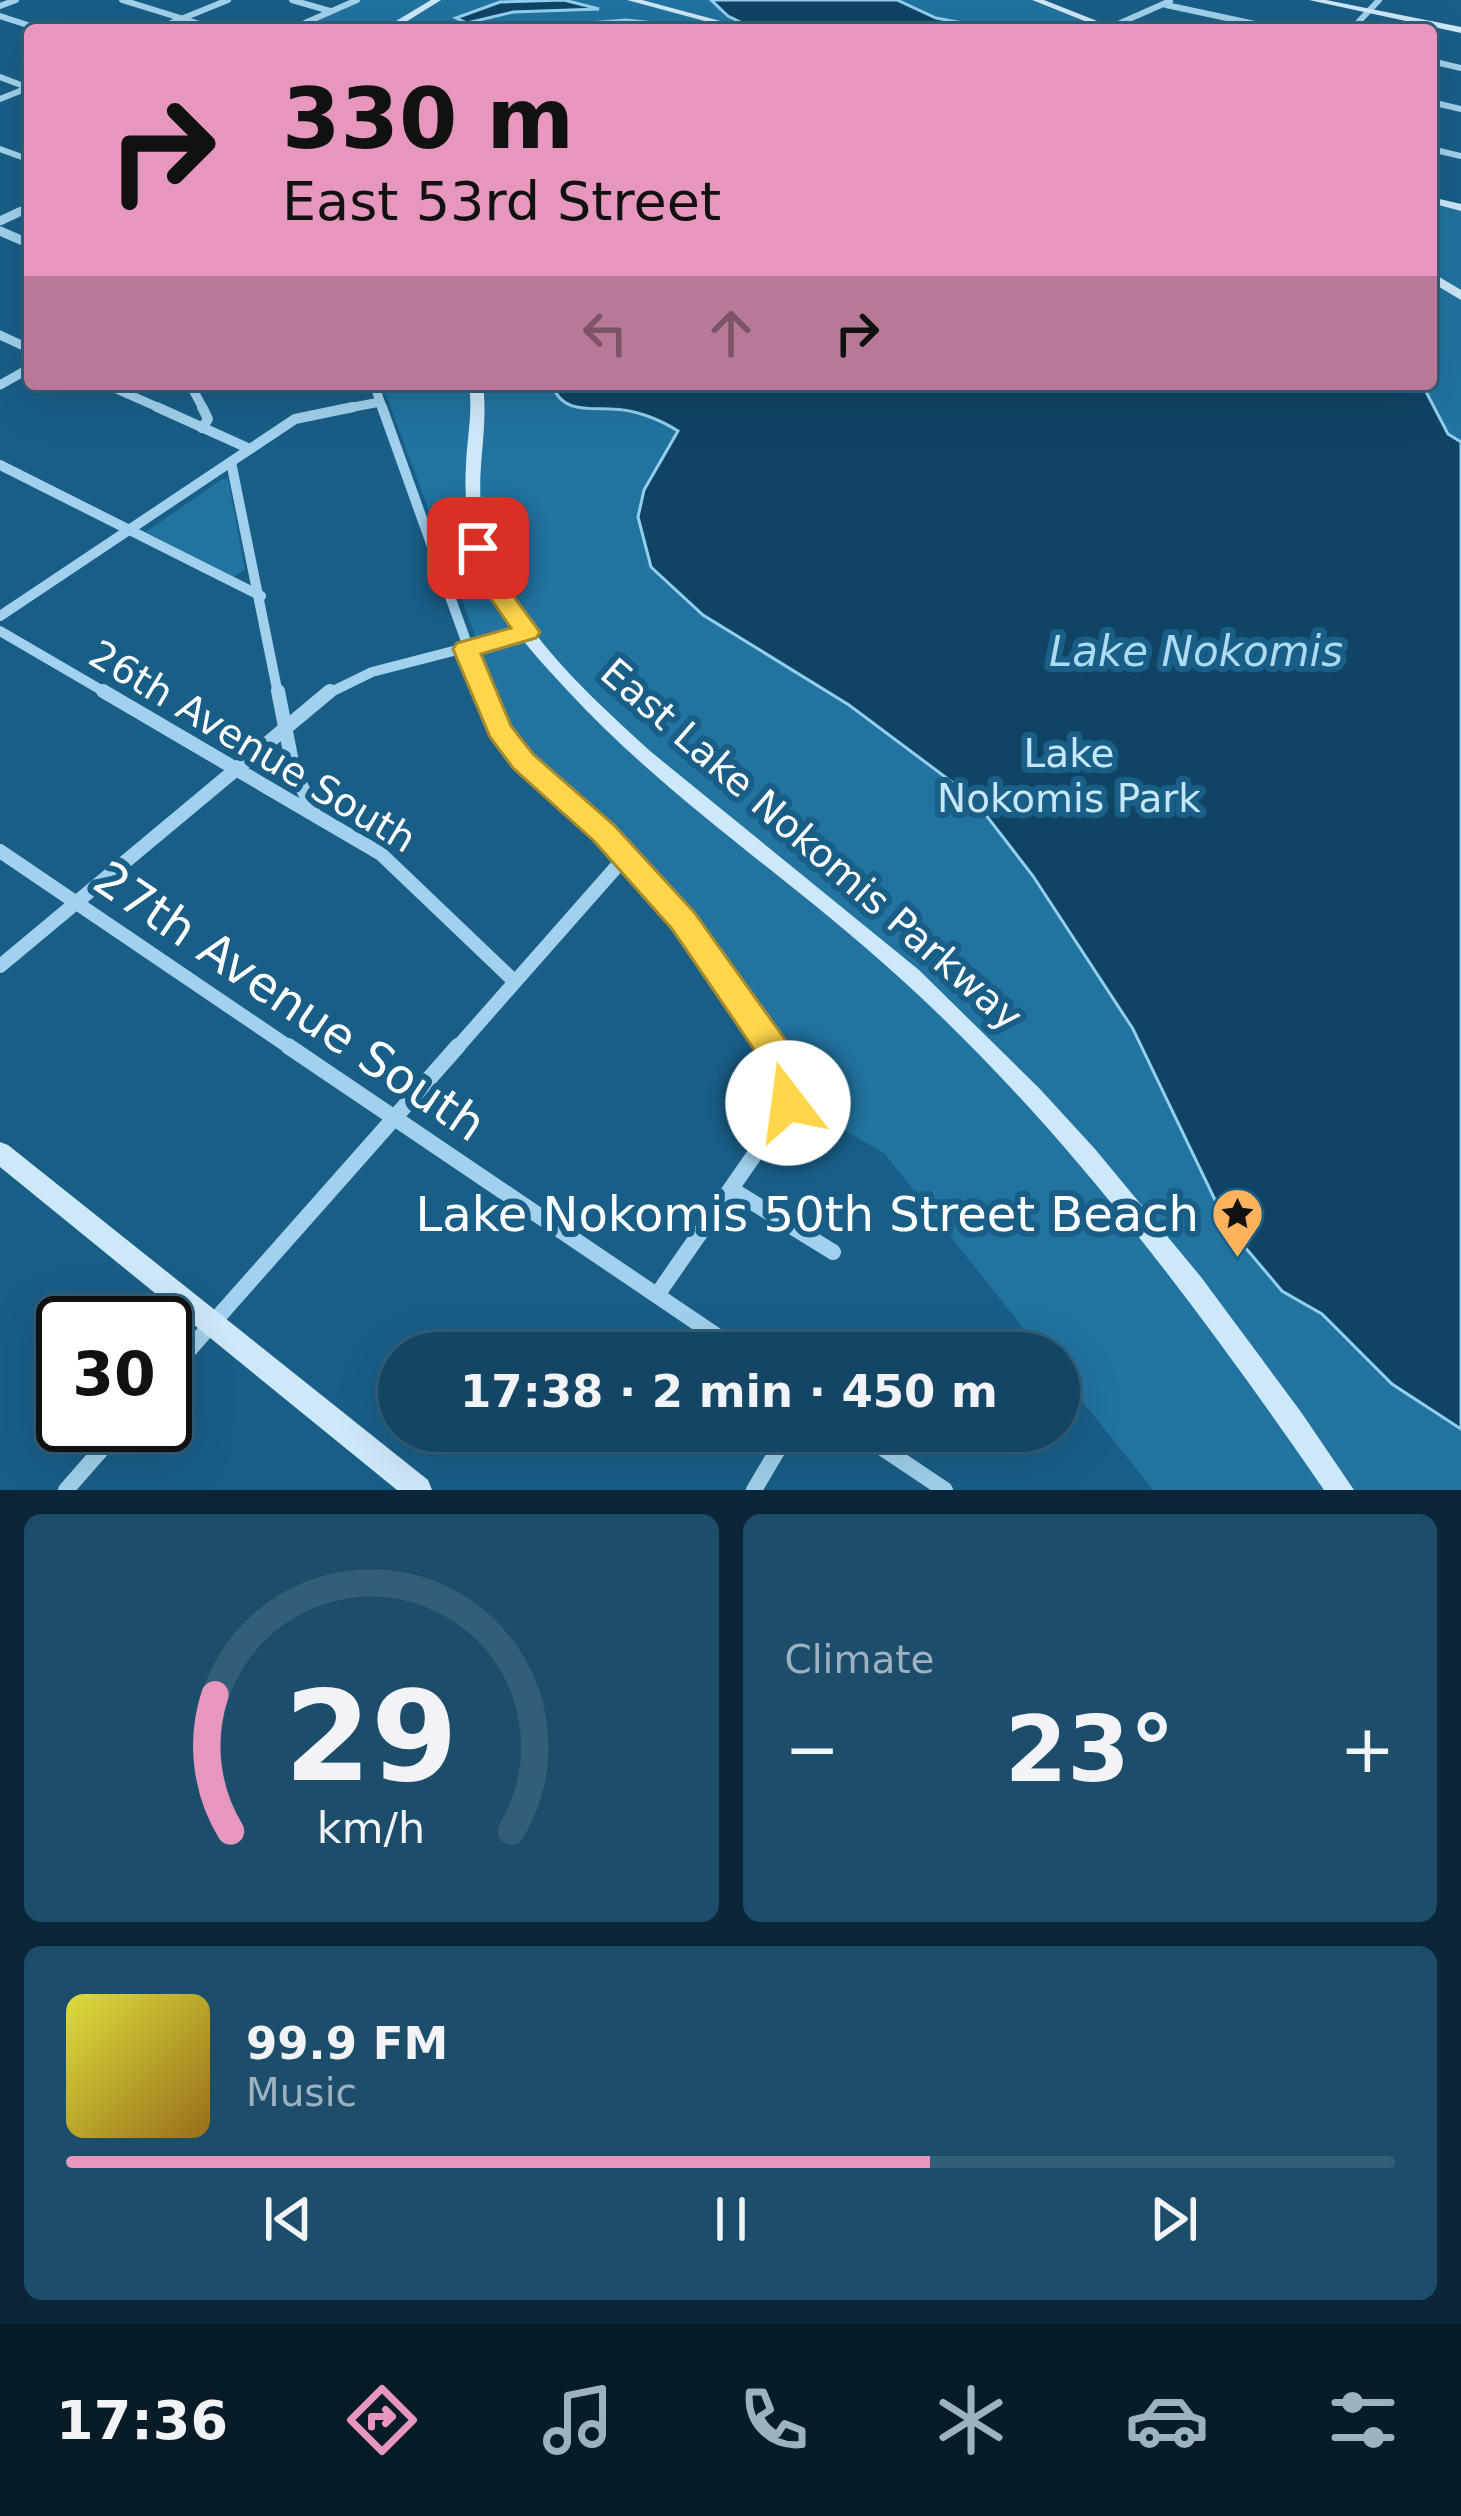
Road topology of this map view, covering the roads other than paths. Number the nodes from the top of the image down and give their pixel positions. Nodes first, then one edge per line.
1 (16, 0) edge
2 (122, 0) edge
3 (228, 0) edge
4 (292, 0) edge
5 (357, 0) edge
6 (436, 0) edge
7 (631, 0) edge
8 (1036, 0) edge
9 (1313, 0) edge
10 (1378, 0) edge
11 (1168, 3) edge
12 (0, 6) edge
13 (332, 11) junction
14 (1368, 11) junction
15 (182, 19) junction
16 (169, 24) edge
17 (199, 24) edge
18 (303, 24) edge
19 (396, 24) edge
20 (724, 24) edge
21 (1099, 24) edge
22 (1123, 24) edge
23 (1257, 24) edge
24 (1356, 24) edge
25 (1432, 24) edge
26 (118, 390) edge
27 (193, 390) edge
28 (376, 390) edge
29 (477, 390) edge
30 (380, 402) junction
31 (202, 428) junction
32 (250, 449) junction
33 (231, 462) junction
34 (0, 465) edge
35 (129, 531) junction
36 (261, 596) junction
37 (0, 616) edge
38 (0, 632) edge
39 (527, 632) junction
40 (466, 649) junction
41 (286, 729) junction
42 (236, 771) junction
43 (325, 820) junction
44 (0, 851) edge
45 (626, 856) junction
46 (76, 903) junction
47 (0, 966) edge
48 (513, 980) junction
49 (394, 1118) junction
50 (0, 1153) edge
51 (730, 1189) junction
52 (833, 1252) dead end
53 (657, 1295) junction
54 (211, 1325) junction
55 (711, 1332) edge
56 (192, 1346) edge
57 (99, 1452) edge
58 (777, 1452) edge
59 (888, 1452) edge
60 (66, 1490) edge
61 (418, 1490) edge
62 (754, 1490) edge
63 (945, 1490) edge
64 (1340, 1490) edge

1 - 12 street
2 - 15 street
3 - 15 street
4 - 13 street
5 - 13 street
6 - 19 street
7 - 20 street
8 - 21 street
9 - 14 street
10 - 14 street
11 - 22 street
11 - 23 street
13 - 18 street
14 - 24 street
14 - 25 street
15 - 16 street
15 - 17 street
26 - 31 street
27 - 31 street
28 - 30 street
29 - 39 street, East Lake Nokomis Parkway
30 - 32 street
30 - 40 street
31 - 32 street
32 - 33 street
33 - 35 street
33 - 36 street
34 - 35 street
35 - 36 street
35 - 37 street
36 - 41 street
38 - 42 street, 26th Avenue South
39 - 40 street
39 - 64 street, East Lake Nokomis Parkway
40 - 41 street
40 - 45 street
41 - 42 street
41 - 43 street
42 - 43 street, 26th Avenue South
42 - 46 street
43 - 48 street, 26th Avenue South
44 - 46 street, 27th Avenue South
45 - 48 street
45 - 51 street
46 - 47 street
46 - 49 street, 27th Avenue South
48 - 49 street
49 - 53 street, 27th Avenue South
49 - 54 street
50 - 54 street
51 - 52 street
51 - 53 street
53 - 55 street, 27th Avenue South
54 - 56 street
54 - 61 street
57 - 60 street
58 - 62 street
59 - 63 street

